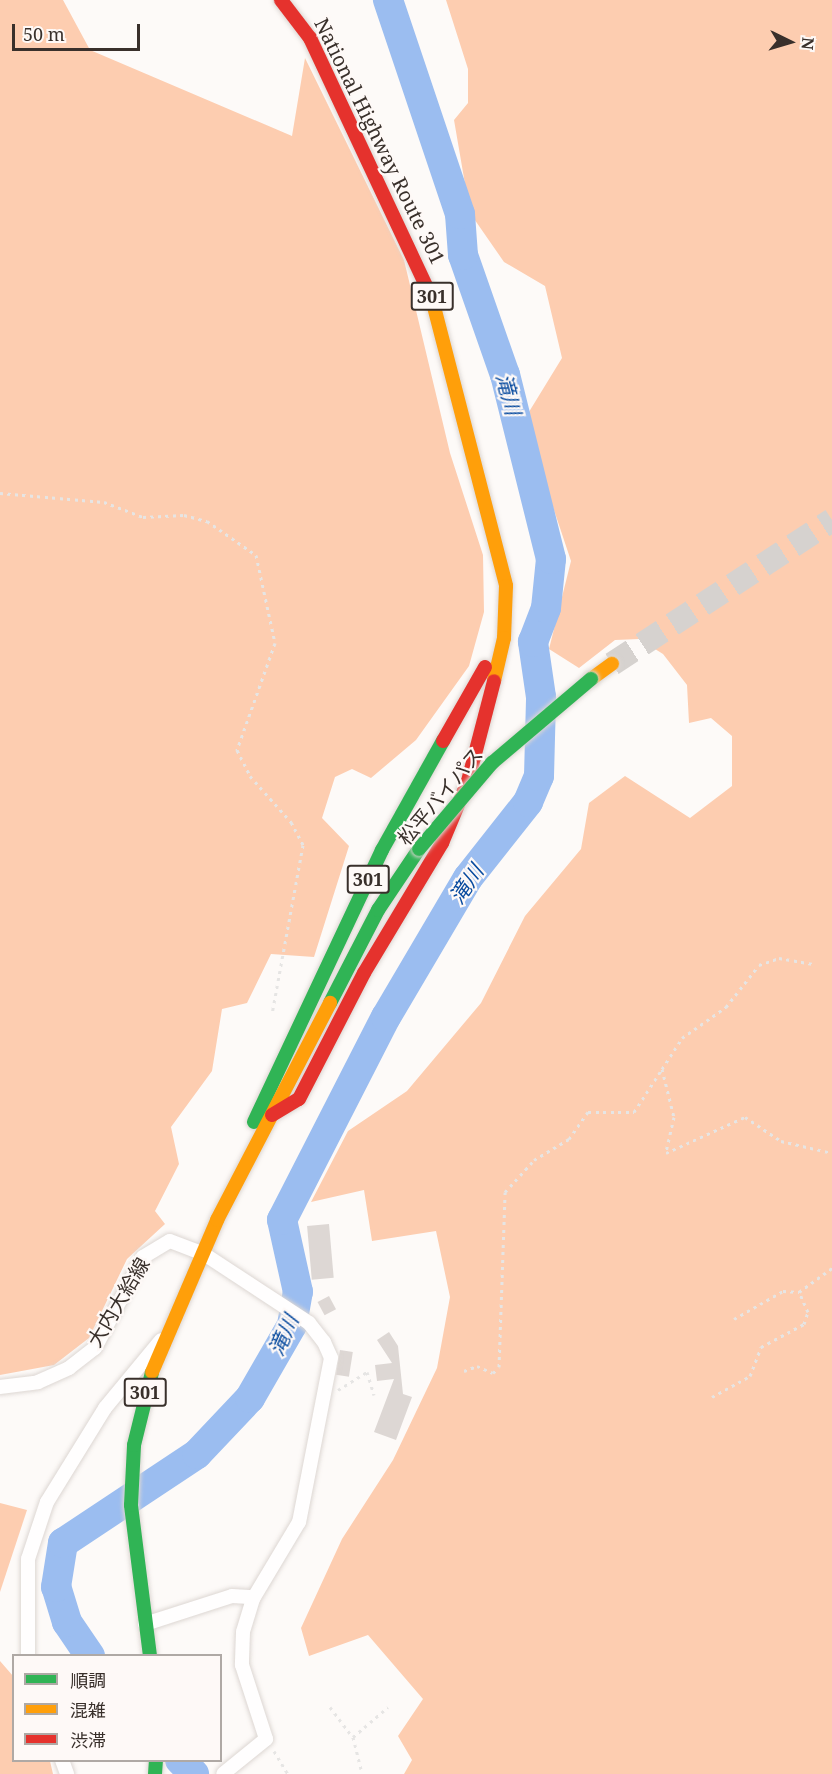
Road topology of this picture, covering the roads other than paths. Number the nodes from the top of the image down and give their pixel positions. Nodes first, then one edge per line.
1 (281, 0) edge
2 (502, 620) junction
3 (612, 664) tunnel mouth
4 (272, 1115) junction
5 (256, 1147) junction
6 (204, 1254) junction
7 (163, 1339) junction
8 (0, 1387) edge
9 (255, 1597) junction
10 (145, 1624) junction
11 (28, 1654) edge
12 (150, 1654) edge
13 (223, 1774) edge

1 - 2 highway, National Highway Route 301 / 301
2 - 4 highway, 301
2 - 5 highway, 301
3 - 4 highway, 松平バイパス / 301, bridge
4 - 5 highway, 松平バイパス / 301
5 - 6 highway, 301
6 - 7 highway, 301
6 - 8 street, 大内大給線
6 - 9 street, 大内大給線
7 - 10 highway, 301
7 - 11 street
9 - 10 street
9 - 13 street, 大内大給線
10 - 12 highway, 301

